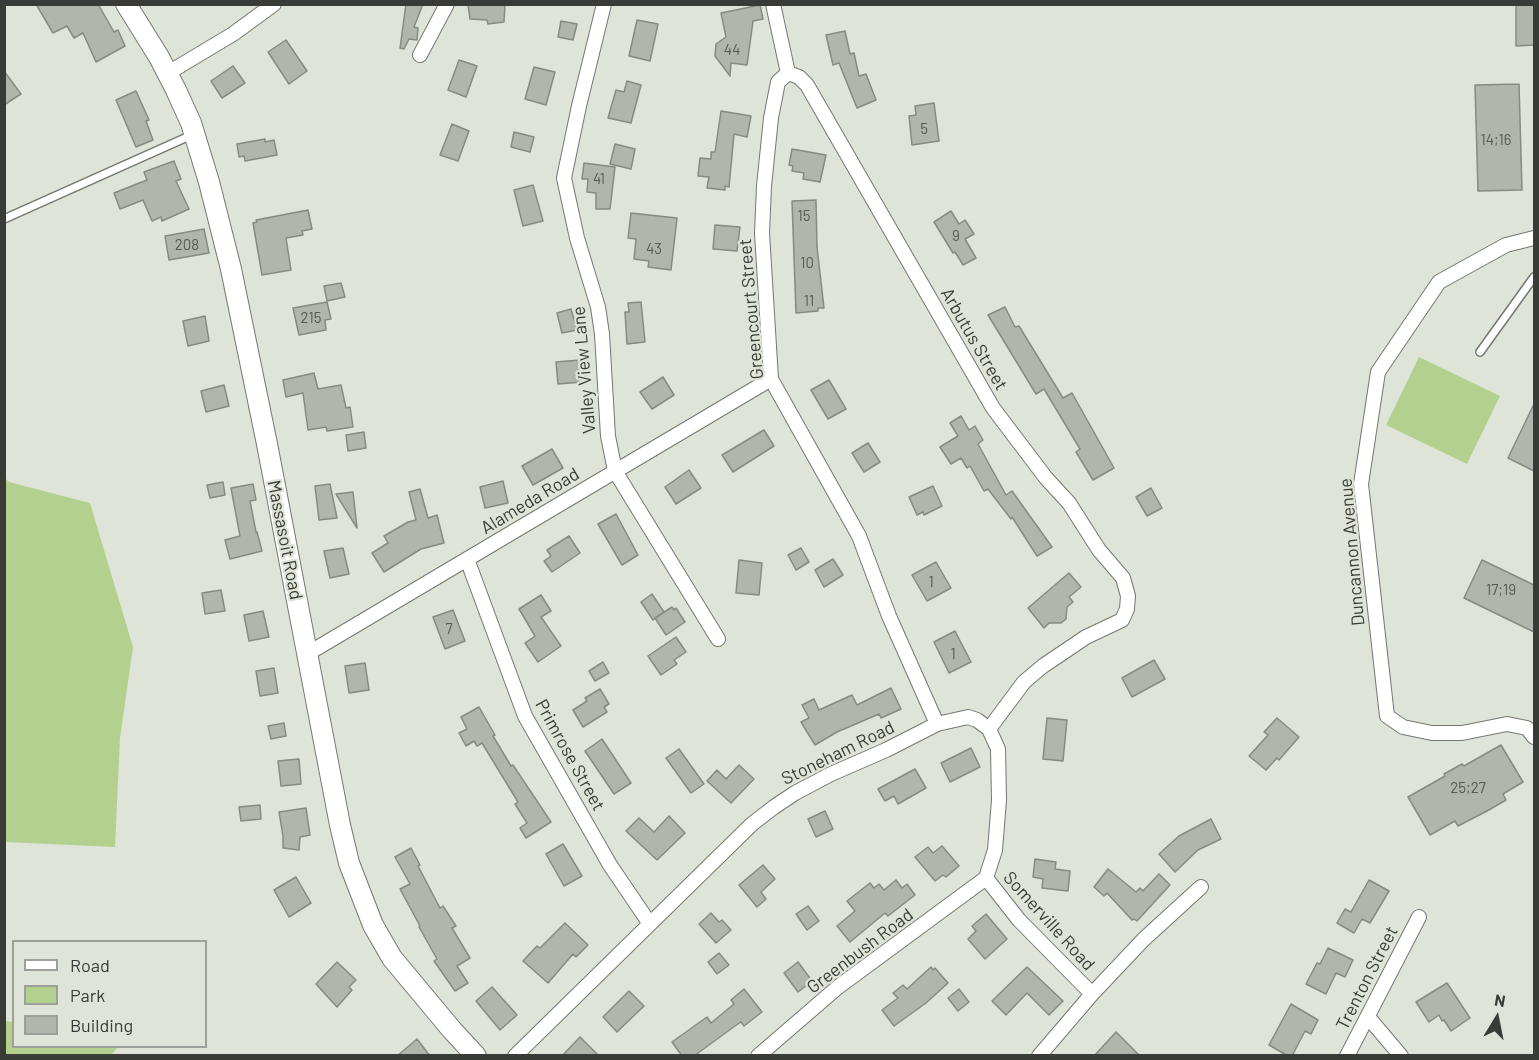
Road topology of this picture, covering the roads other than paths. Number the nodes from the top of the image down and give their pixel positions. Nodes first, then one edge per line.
1 (126, 4) edge
2 (447, 4) edge
3 (604, 4) edge
4 (773, 4) edge
5 (271, 6) edge
6 (420, 55) dead end
7 (168, 74) junction
8 (788, 74) junction
9 (194, 134) junction
10 (4, 219) edge
11 (1534, 238) edge
12 (1534, 277) edge
13 (1480, 352) dead end
14 (771, 379) junction
15 (615, 471) junction
16 (467, 559) junction
17 (718, 639) dead end
18 (307, 654) junction
19 (938, 724) junction
20 (989, 729) junction
21 (1534, 737) edge
22 (986, 879) junction
23 (1201, 887) dead end
24 (1419, 917) dead end
25 (650, 924) junction
26 (1092, 994) junction
27 (1368, 1017) junction
28 (476, 1056) edge
29 (515, 1056) edge
30 (758, 1056) edge
31 (1039, 1056) edge
32 (1347, 1056) edge
33 (1401, 1056) edge

1 - 7 main road, Massasoit Road
2 - 6 street
3 - 15 street, Valley View Lane
4 - 8 street
5 - 7 street
7 - 9 main road, Massasoit Road
8 - 14 street, Greencourt Street
8 - 20 street, Arbutus Street
9 - 10 lane
9 - 18 main road, Massasoit Road
11 - 21 street, Duncannon Avenue
12 - 13 lane
14 - 15 street, Alameda Road
14 - 19 street, Greencourt Street
15 - 16 street, Alameda Road
15 - 17 street, Valley View Lane
16 - 18 street, Alameda Road
16 - 25 street, Primrose Street
18 - 28 main road, Massasoit Road
19 - 20 street, Stoneham Road
19 - 25 street, Stoneham Road
20 - 22 street, Somerville Road
22 - 26 street, Somerville Road
22 - 30 street, Greenbush Road
23 - 26 street
24 - 27 street, Trenton Street
25 - 29 street, Stoneham Road
26 - 31 street
27 - 32 street, Trenton Street
27 - 33 street

